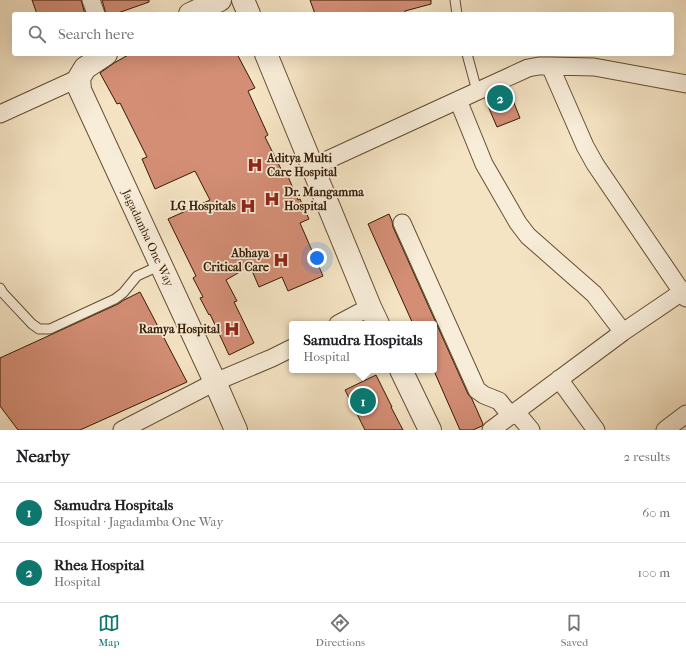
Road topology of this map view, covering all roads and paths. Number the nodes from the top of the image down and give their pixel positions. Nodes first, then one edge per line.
1 (91, 0) edge
2 (220, 0) edge
3 (243, 0) edge
4 (455, 0) edge
5 (95, 12) edge
6 (194, 12) edge
7 (248, 12) edge
8 (457, 12) edge
9 (103, 56) edge
10 (267, 56) edge
11 (468, 56) edge
12 (550, 66) junction
13 (79, 78) junction
14 (686, 84) edge
15 (477, 91) junction
16 (458, 100) junction
17 (0, 114) edge
18 (312, 167) junction
19 (402, 223) dead end
20 (161, 265) junction
21 (0, 288) edge
22 (685, 294) edge
23 (374, 315) edge
24 (350, 321) edge
25 (623, 332) junction
26 (289, 350) edge
27 (402, 373) edge
28 (559, 380) junction
29 (215, 382) junction
30 (686, 414) edge
31 (504, 422) edge
32 (122, 430) edge
33 (236, 430) edge
34 (430, 430) edge
35 (531, 430) edge
36 (596, 430) edge
37 (665, 430) edge

1 - 5 street
2 - 6 street
3 - 7 street
4 - 8 lane
9 - 13 street
10 - 18 street
11 - 15 lane
12 - 14 street
12 - 15 street
12 - 22 street
13 - 17 street
13 - 20 street, Jagadamba One Way
15 - 16 street
16 - 18 street
16 - 25 street
18 - 23 street
19 - 31 street
20 - 21 lane
20 - 29 street, Jagadamba One Way
22 - 25 street
23 - 24 street
25 - 28 street
26 - 29 street
27 - 34 street
28 - 31 street
28 - 36 street
29 - 32 street
29 - 33 street, Jagadamba One Way
30 - 37 street
31 - 35 street

